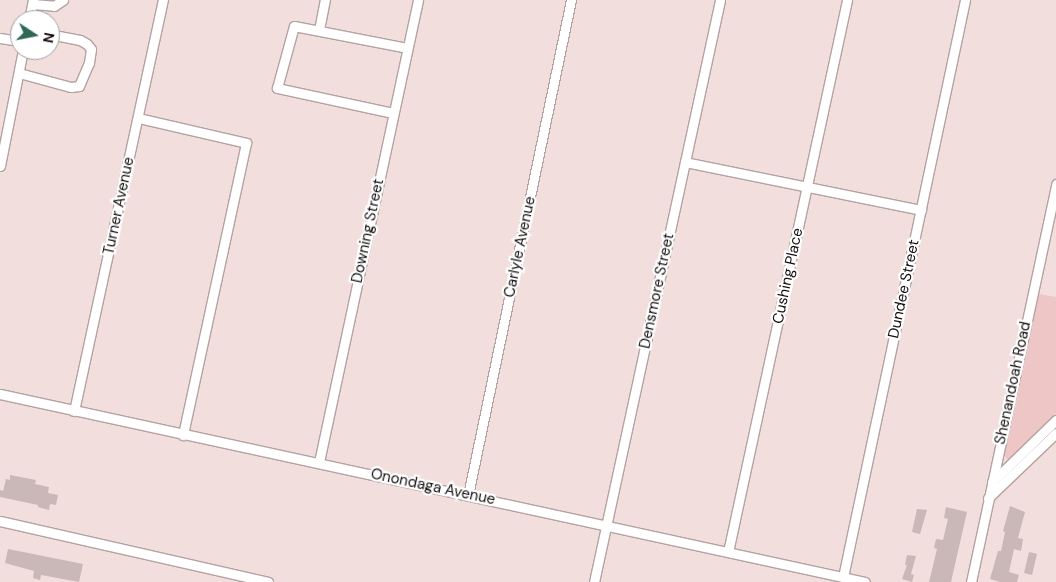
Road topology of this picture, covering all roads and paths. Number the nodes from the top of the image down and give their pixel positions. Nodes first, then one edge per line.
1 (63, 0) edge
2 (163, 0) edge
3 (325, 0) edge
4 (418, 0) edge
5 (571, 0) edge
6 (720, 0) edge
7 (847, 0) edge
8 (965, 0) edge
9 (33, 2) edge
10 (320, 30) junction
11 (60, 36) edge
12 (407, 48) junction
13 (21, 60) edge
14 (19, 73) junction
15 (393, 113) junction
16 (138, 118) junction
17 (684, 162) junction
18 (0, 166) edge
19 (1056, 184) edge
20 (808, 188) junction
21 (921, 210) junction
22 (0, 394) edge
23 (74, 411) junction
24 (1056, 420) edge
25 (1056, 433) edge
26 (183, 435) junction
27 (319, 462) junction
28 (992, 482) junction
29 (468, 495) junction
30 (988, 498) junction
31 (0, 522) edge
32 (607, 524) junction
33 (728, 552) junction
34 (843, 577) junction
35 (268, 582) edge
36 (594, 582) edge
37 (865, 582) edge
38 (971, 582) edge

1 - 9 street
2 - 16 street, Turner Avenue
3 - 10 street
4 - 12 street, Downing Street
5 - 29 street, Carlyle Avenue
6 - 17 street, Densmore Street
7 - 20 street, Cushing Place
8 - 21 street, Dundee Street
10 - 12 street
10 - 15 street
11 - 14 street
12 - 15 street, Downing Street
13 - 14 street
14 - 18 street
15 - 27 street, Downing Street
16 - 23 street, Turner Avenue
16 - 26 street
17 - 20 street
17 - 32 street, Densmore Street
19 - 28 street, Shenandoah Road
20 - 21 street
20 - 33 street, Cushing Place
21 - 34 street, Dundee Street
22 - 23 street, Onondaga Avenue
23 - 26 street, Onondaga Avenue
24 - 28 street
25 - 30 street
26 - 27 street, Onondaga Avenue
27 - 29 street, Onondaga Avenue
28 - 30 street, Shenandoah Road
29 - 32 street, Onondaga Avenue
30 - 38 street, Shenandoah Road
31 - 35 street
32 - 33 street, Onondaga Avenue
32 - 36 street, Densmore Street
33 - 34 street, Onondaga Avenue
34 - 37 street, Onondaga Avenue

